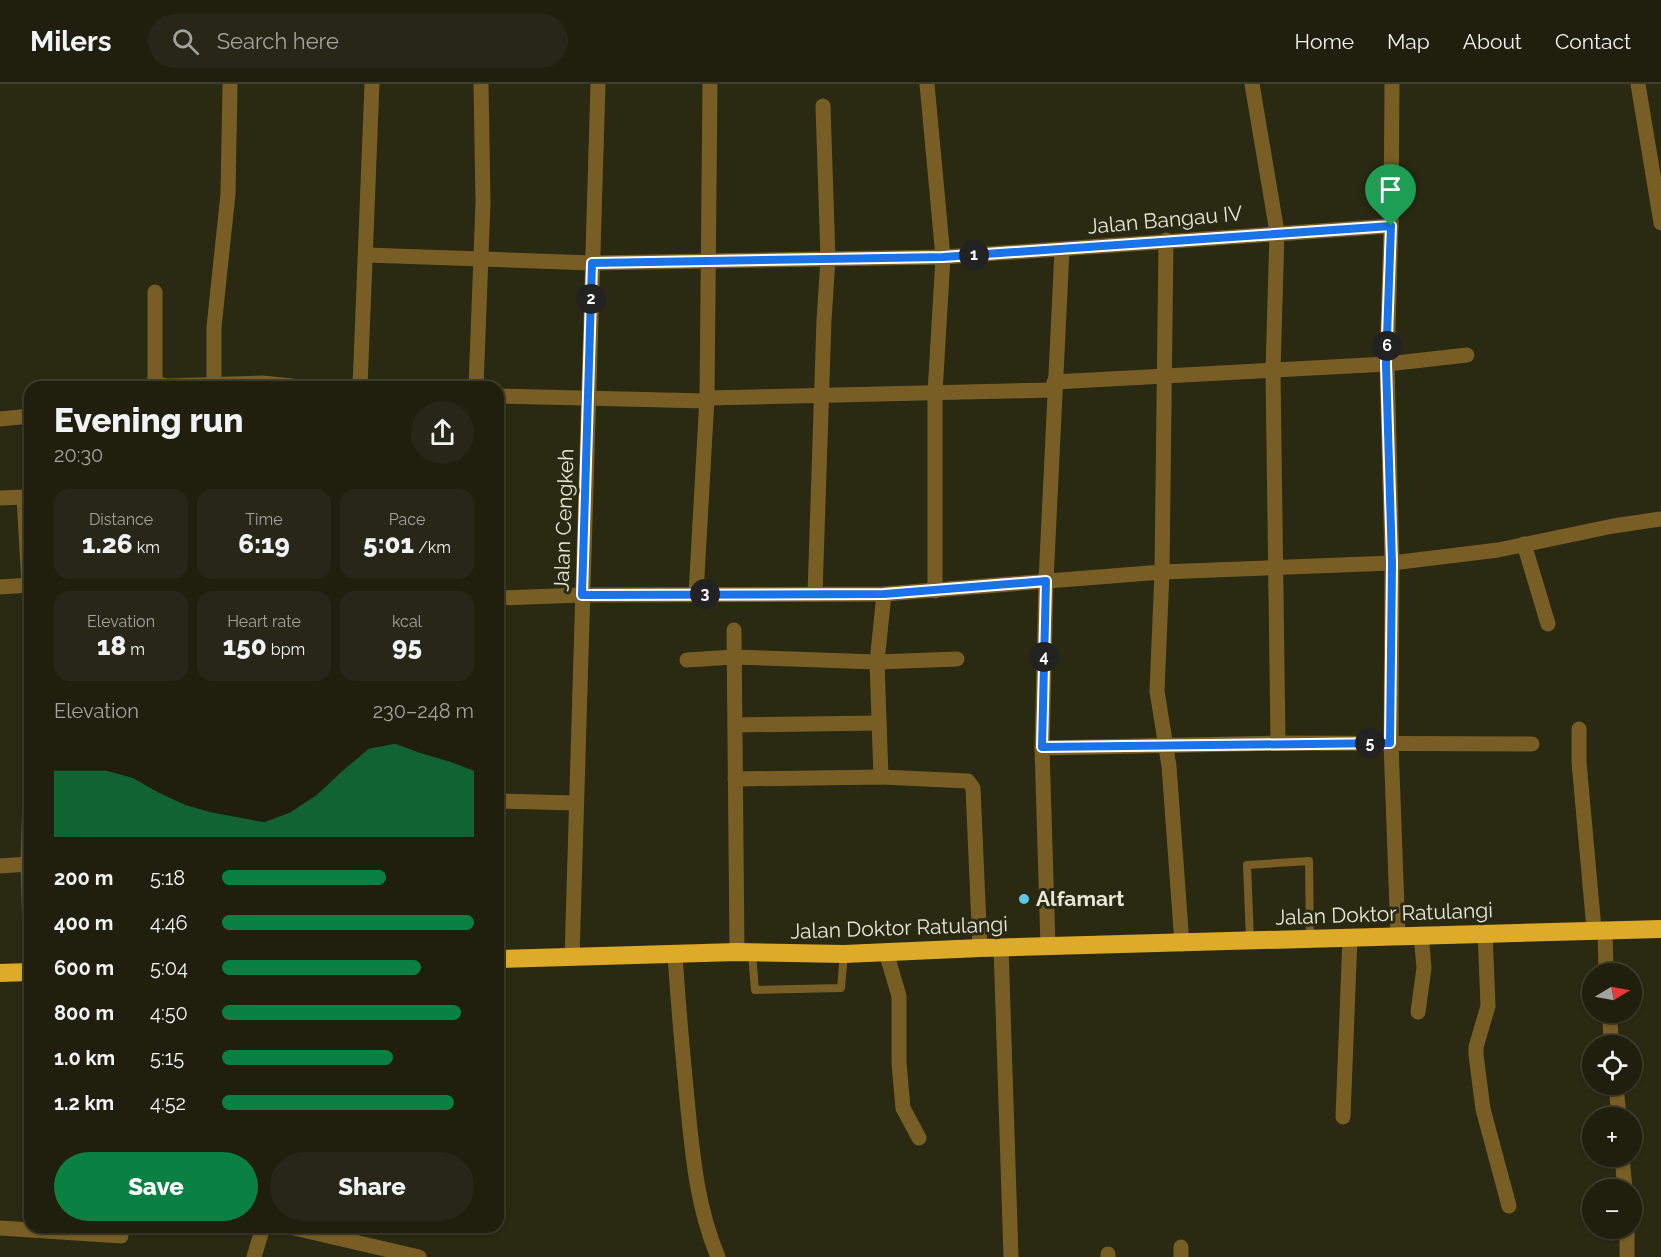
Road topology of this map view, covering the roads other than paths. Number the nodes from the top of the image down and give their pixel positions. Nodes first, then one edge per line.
1 (372, 84) edge
2 (481, 84) edge
3 (598, 84) edge
4 (710, 84) edge
5 (927, 84) edge
6 (1252, 84) edge
7 (1392, 84) edge
8 (1638, 84) edge
9 (230, 86) dead end
10 (823, 106) dead end
11 (1661, 224) edge
12 (1391, 226) junction
13 (1276, 232) junction
14 (1166, 240) junction
15 (1062, 250) junction
16 (366, 255) junction
17 (943, 257) junction
18 (479, 258) junction
19 (828, 259) junction
20 (708, 260) junction
21 (592, 263) junction
22 (155, 292) dead end
23 (1467, 355) dead end
24 (1386, 364) junction
25 (1273, 371) junction
26 (1165, 377) junction
27 (155, 381) edge
28 (214, 381) edge
29 (360, 381) edge
30 (476, 381) edge
31 (1054, 386) junction
32 (935, 393) junction
33 (504, 396) edge
34 (823, 396) junction
35 (588, 399) junction
36 (707, 400) junction
37 (24, 417) edge
38 (0, 419) edge
39 (24, 497) edge
40 (0, 498) edge
41 (1661, 519) edge
42 (1524, 544) junction
43 (1392, 563) junction
44 (1277, 568) junction
45 (1162, 572) junction
46 (1046, 581) junction
47 (24, 585) edge
48 (0, 587) edge
49 (935, 591) junction
50 (696, 594) junction
51 (815, 594) junction
52 (884, 594) junction
53 (582, 595) junction
54 (504, 598) edge
55 (1548, 624) dead end
56 (734, 630) dead end
57 (734, 657) junction
58 (957, 659) dead end
59 (687, 660) dead end
60 (877, 662) junction
61 (879, 723) junction
62 (735, 725) junction
63 (1579, 729) dead end
64 (1278, 743) junction
65 (1390, 743) junction
66 (1164, 744) junction
67 (1532, 744) dead end
68 (1042, 747) junction
69 (881, 777) junction
70 (735, 779) junction
71 (504, 801) edge
72 (575, 802) junction
73 (24, 864) edge
74 (0, 866) edge
75 (1599, 929) junction
76 (1661, 929) edge
77 (1485, 932) junction
78 (1421, 934) junction
79 (1398, 936) junction
80 (1350, 937) junction
81 (1310, 939) junction
82 (1250, 942) junction
83 (1182, 944) junction
84 (1048, 946) junction
85 (1001, 947) junction
86 (980, 948) junction
87 (886, 952) junction
88 (675, 953) junction
89 (744, 953) junction
90 (844, 954) junction
91 (572, 958) junction
92 (504, 959) edge
93 (1604, 963) edge
94 (24, 972) edge
95 (0, 973) edge
96 (1418, 1012) dead end
97 (1343, 1117) dead end
98 (919, 1138) dead end
99 (1509, 1206) dead end
100 (0, 1228) edge
101 (24, 1230) edge
102 (76, 1233) edge
103 (261, 1233) edge
104 (316, 1233) edge
105 (121, 1236) dead end
106 (1627, 1239) edge
107 (254, 1257) edge
108 (419, 1257) edge
109 (718, 1257) edge
110 (1011, 1257) edge
111 (1627, 1257) edge

1 - 16 street
2 - 18 street
3 - 21 street, Jalan Cengkeh
4 - 20 street
5 - 17 street
6 - 13 street
7 - 12 street
8 - 11 street
9 - 28 street
10 - 19 street
12 - 13 street, Jalan Bangau IV
12 - 24 street
13 - 14 street, Jalan Bangau IV
13 - 25 street
14 - 15 street, Jalan Bangau IV
14 - 26 street
15 - 17 street, Jalan Bangau IV
15 - 31 street
16 - 18 street, Jalan Bangau IV
16 - 29 street
17 - 19 street, Jalan Bangau IV
17 - 32 street
18 - 21 street, Jalan Bangau IV
18 - 30 street
19 - 20 street, Jalan Bangau IV
19 - 34 street
20 - 21 street, Jalan Bangau IV
20 - 36 street
21 - 35 street, Jalan Cengkeh
22 - 27 street
23 - 24 street
24 - 25 street
24 - 43 street
25 - 26 street
25 - 44 street
26 - 31 street
26 - 45 street
31 - 32 street
31 - 46 street
32 - 34 street
32 - 49 street
33 - 35 street
34 - 36 street
34 - 51 street
35 - 36 street
35 - 53 street, Jalan Cengkeh
36 - 50 street
37 - 38 street
39 - 40 street
41 - 42 street
42 - 43 street
42 - 55 street
43 - 44 street
43 - 65 street
44 - 45 street
44 - 64 street
45 - 46 street
45 - 66 street
46 - 49 street
46 - 68 street
47 - 48 street
49 - 52 street
50 - 51 street
50 - 53 street
51 - 52 street
52 - 60 street
53 - 54 street
53 - 72 street, Jalan Cengkeh
56 - 57 street
57 - 59 street
57 - 60 street
57 - 62 street
58 - 60 street
60 - 61 street
61 - 62 street
61 - 69 street
62 - 70 street
63 - 75 street
64 - 65 street
64 - 66 street
65 - 67 street
65 - 79 street
66 - 68 street
66 - 83 street
68 - 84 street
69 - 70 street
69 - 86 street
70 - 89 street
71 - 72 street
72 - 91 street, Jalan Cengkeh
73 - 74 street
75 - 76 highway, Jalan Doktor Ratulangi
75 - 77 highway, Jalan Doktor Ratulangi
75 - 93 street
77 - 78 highway, Jalan Doktor Ratulangi
77 - 99 street
78 - 79 highway, Jalan Doktor Ratulangi
78 - 96 street
79 - 80 highway, Jalan Doktor Ratulangi
80 - 81 highway, Jalan Doktor Ratulangi
80 - 97 street
81 - 82 highway, Jalan Doktor Ratulangi
81 - 82 lane
82 - 83 highway, Jalan Doktor Ratulangi
83 - 84 highway, Jalan Doktor Ratulangi
84 - 85 highway, Jalan Doktor Ratulangi
85 - 86 highway, Jalan Doktor Ratulangi
85 - 110 street
86 - 87 highway, Jalan Doktor Ratulangi
87 - 90 highway, Jalan Doktor Ratulangi
87 - 98 street
88 - 89 highway, Jalan Doktor Ratulangi
88 - 91 highway, Jalan Doktor Ratulangi
88 - 109 street
89 - 90 highway, Jalan Doktor Ratulangi
89 - 90 lane
91 - 92 highway, Jalan Doktor Ratulangi
94 - 95 highway
100 - 101 street
102 - 105 street
103 - 107 street
104 - 108 street
106 - 111 street

